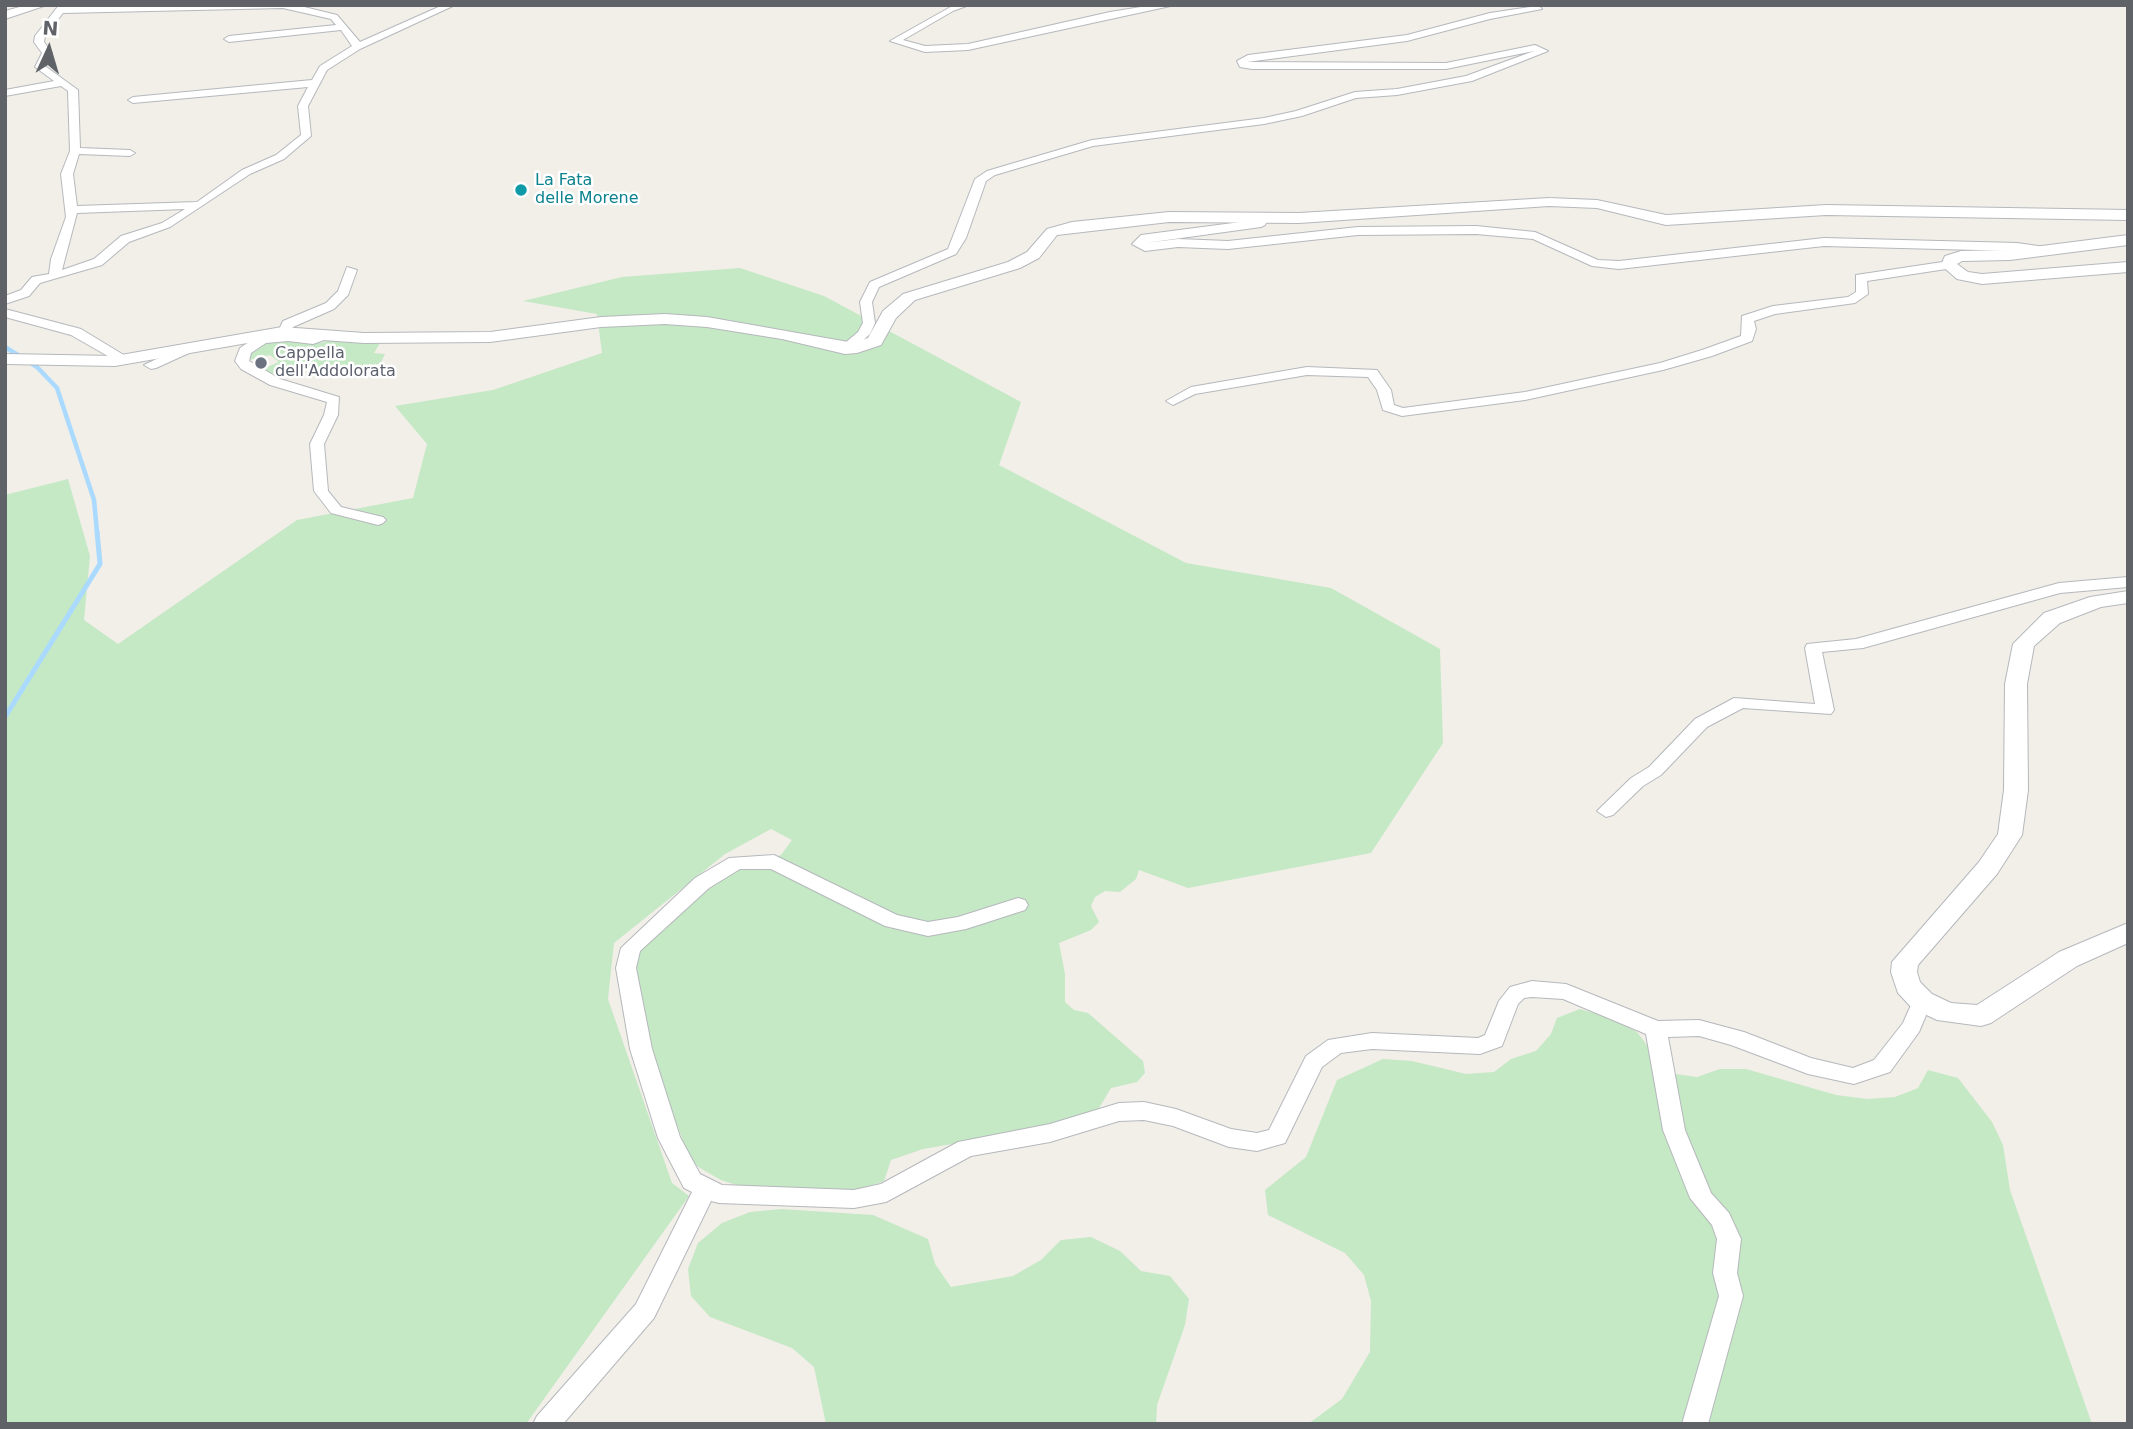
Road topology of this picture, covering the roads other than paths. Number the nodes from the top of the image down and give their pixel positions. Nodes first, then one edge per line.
1 (41, 5) edge
2 (283, 5) edge
3 (451, 5) edge
4 (965, 5) edge
5 (1171, 5) edge
6 (1533, 5) edge
7 (62, 8) edge
8 (5, 15) edge
9 (343, 27) junction
10 (229, 39) dead end
11 (357, 47) junction
12 (62, 83) junction
13 (314, 83) junction
14 (5, 93) edge
15 (133, 100) dead end
16 (75, 151) junction
17 (130, 153) dead end
18 (200, 205) junction
19 (72, 210) junction
20 (2128, 215) edge
21 (1263, 217) junction
22 (2128, 240) edge
23 (2045, 251) junction
24 (1949, 265) junction
25 (2128, 267) edge
26 (351, 270) dead end
27 (55, 276) junction
28 (5, 299) edge
29 (5, 313) edge
30 (282, 332) junction
31 (322, 336) junction
32 (845, 349) junction
33 (184, 350) junction
34 (5, 359) edge
35 (125, 360) junction
36 (88, 363) joint
37 (151, 365) dead end
38 (1173, 401) dead end
39 (378, 520) dead end
40 (2128, 582) edge
41 (2128, 597) edge
42 (1606, 811) dead end
43 (1017, 905) dead end
44 (2128, 932) edge
45 (1922, 1000) junction
46 (1656, 1029) junction
47 (705, 1189) junction
48 (546, 1424) edge
49 (1695, 1424) edge

1 - 8 street
2 - 7 street
2 - 9 street
3 - 11 street
4 - 5 street
6 - 32 street
7 - 12 street
9 - 10 street
9 - 11 street
11 - 13 street
12 - 14 street
12 - 16 street
13 - 15 street
13 - 18 street
16 - 17 street
16 - 19 street
18 - 19 street
18 - 27 street
19 - 27 street
20 - 21 street
21 - 23 street
21 - 32 street
22 - 23 street
23 - 24 street
24 - 25 street
24 - 38 street
26 - 30 street
27 - 28 street
29 - 35 street
30 - 31 street
30 - 33 street
31 - 32 street
31 - 39 street
33 - 35 street
33 - 37 street
34 - 36 street
35 - 36 street
40 - 42 street
41 - 45 street
43 - 47 street
44 - 45 street
45 - 46 street
46 - 47 street
46 - 49 street
47 - 48 street

